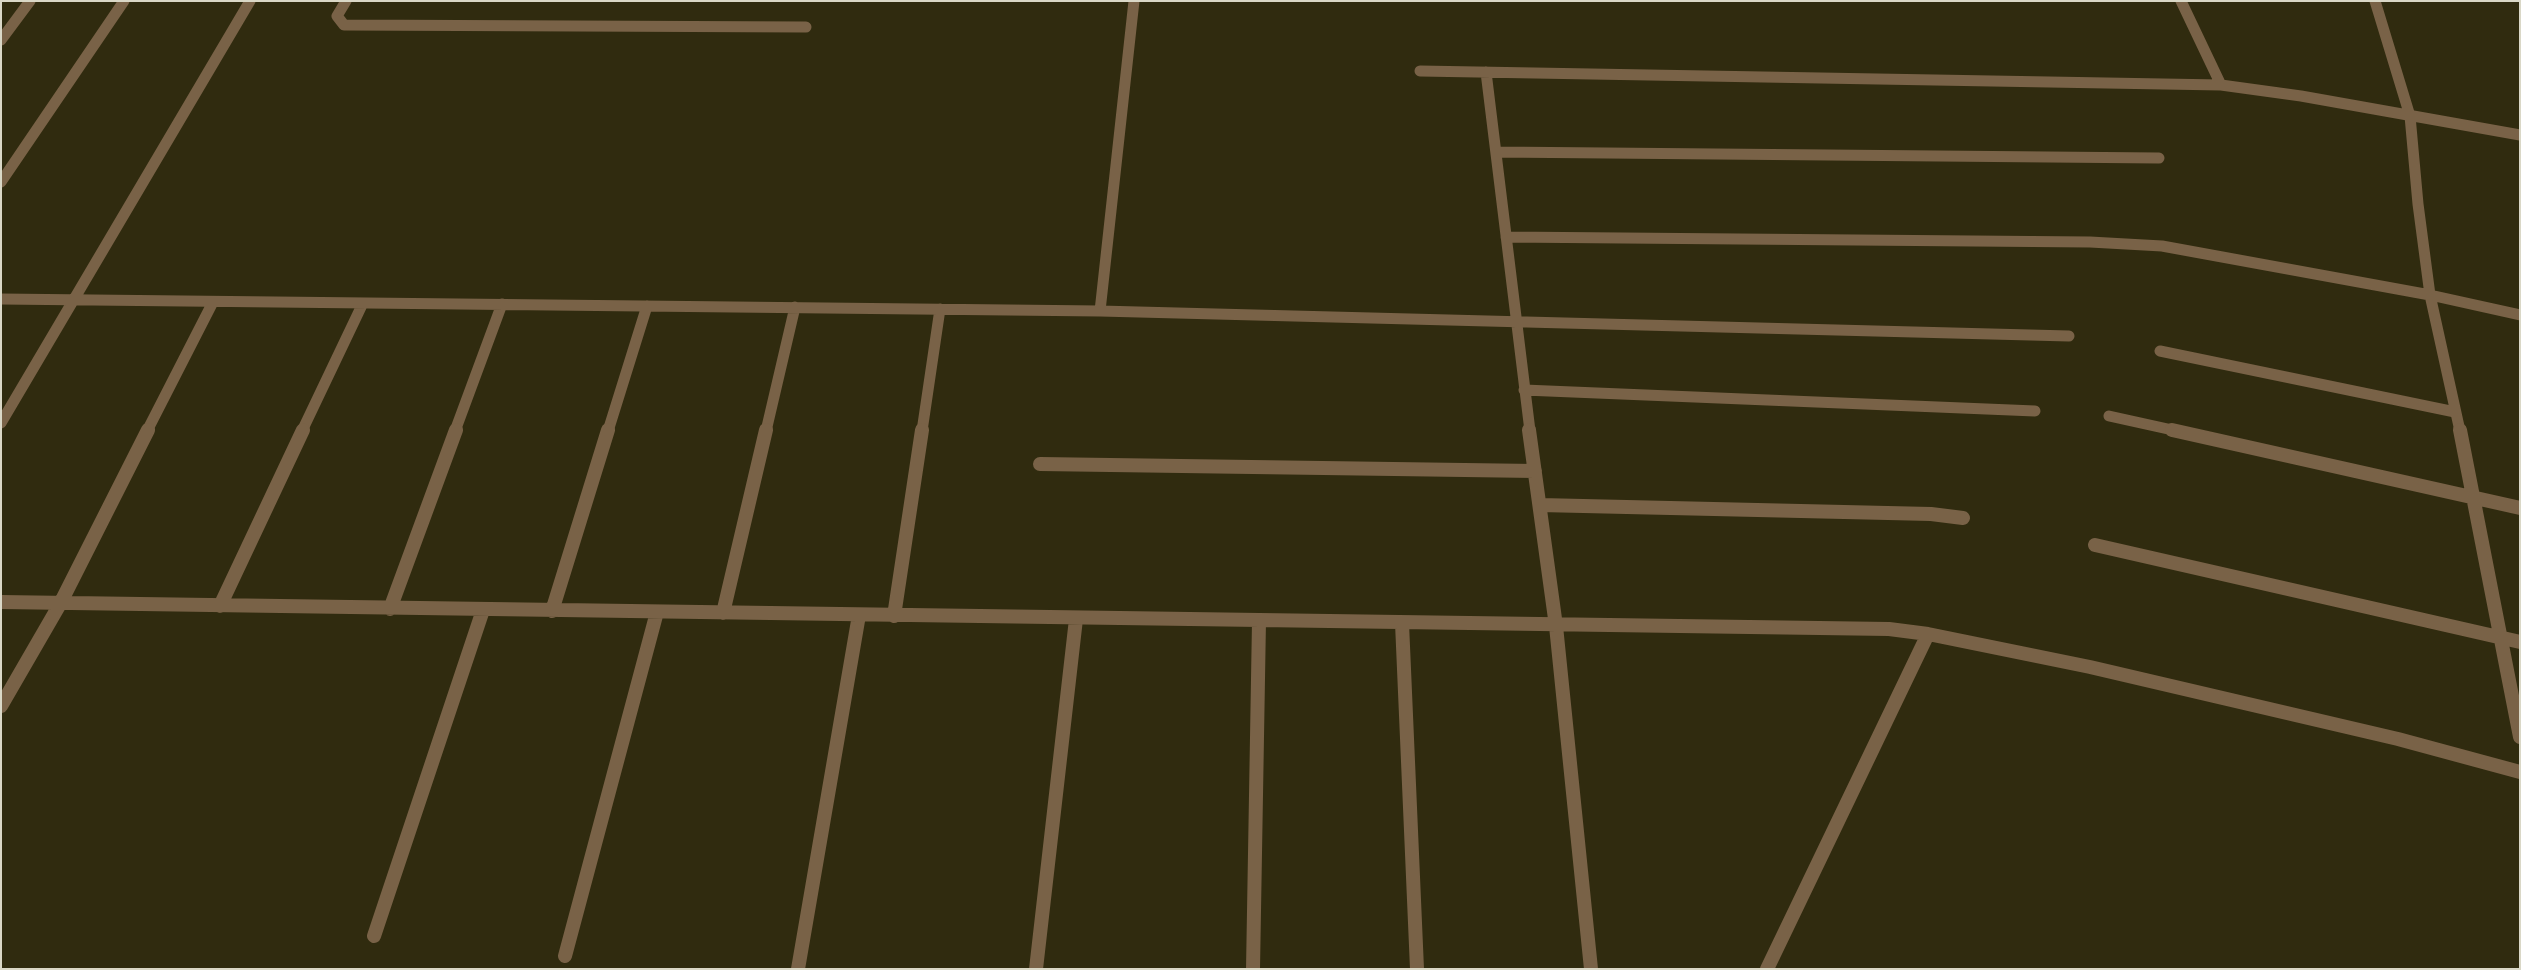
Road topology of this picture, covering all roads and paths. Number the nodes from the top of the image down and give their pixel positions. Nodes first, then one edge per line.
1 (30, 1) edge
2 (124, 1) edge
3 (250, 1) edge
4 (346, 1) edge
5 (1134, 1) edge
6 (2181, 1) edge
7 (2375, 1) edge
8 (806, 27) dead end
9 (1, 40) edge
10 (1420, 71) dead end
11 (1486, 72) junction
12 (2221, 85) junction
13 (2410, 116) junction
14 (2520, 135) edge
15 (1496, 152) junction
16 (2159, 158) dead end
17 (1, 182) edge
18 (1506, 237) junction
19 (2430, 295) junction
20 (1, 299) edge
21 (74, 300) junction
22 (213, 302) junction
23 (363, 303) junction
24 (502, 304) junction
25 (647, 306) junction
26 (795, 307) junction
27 (940, 309) junction
28 (1100, 311) junction
29 (2520, 315) edge
30 (1516, 320) junction
31 (2069, 336) dead end
32 (2160, 351) dead end
33 (1524, 390) junction
34 (2035, 411) dead end
35 (2455, 412) junction
36 (2109, 416) dead end
37 (1, 422) edge
38 (1040, 464) dead end
39 (1535, 471) junction
40 (2474, 498) junction
41 (1540, 505) junction
42 (2520, 508) edge
43 (1963, 518) dead end
44 (2095, 544) dead end
45 (1, 602) edge
46 (60, 604) junction
47 (220, 606) junction
48 (390, 609) junction
49 (483, 610) junction
50 (552, 611) junction
51 (657, 612) junction
52 (723, 613) junction
53 (859, 615) junction
54 (894, 616) junction
55 (1076, 619) junction
56 (1259, 621) junction
57 (1402, 623) junction
58 (1556, 626) junction
59 (1928, 634) junction
60 (2501, 638) junction
61 (2520, 642) edge
62 (1, 706) edge
63 (2520, 737) edge
64 (2520, 772) edge
65 (374, 936) dead end
66 (566, 956) dead end
67 (798, 969) edge
68 (1036, 969) edge
69 (1254, 969) edge
70 (1417, 969) edge
71 (1591, 969) edge
72 (1767, 969) edge

1 - 9 street
2 - 17 street
3 - 21 street
4 - 8 street
5 - 28 street
6 - 12 street
7 - 13 street
10 - 11 street
11 - 12 street
11 - 15 street
12 - 13 street
13 - 14 street
13 - 19 street
15 - 16 street
15 - 18 street
18 - 19 street
18 - 30 street
19 - 29 street
19 - 35 street
20 - 21 street
21 - 22 street
21 - 37 street
22 - 23 street
22 - 46 street
23 - 24 street
23 - 47 street
24 - 25 street
24 - 48 street
25 - 26 street
25 - 50 street
26 - 27 street
26 - 52 street
27 - 28 street
27 - 54 street
28 - 30 street
30 - 31 street
30 - 33 street
32 - 35 street
33 - 34 street
33 - 39 street
35 - 40 street
36 - 40 street
38 - 39 street
39 - 41 street
40 - 42 street
40 - 60 street
41 - 43 street
41 - 58 street
44 - 60 street
45 - 46 street
46 - 47 street
46 - 62 street
47 - 48 street
48 - 49 street
49 - 50 street
49 - 65 street
50 - 51 street
51 - 52 street
51 - 66 street
52 - 53 street
53 - 54 street
53 - 67 street
54 - 55 street
55 - 56 street
55 - 68 street
56 - 57 street
56 - 69 street
57 - 58 street
57 - 70 street
58 - 59 street
58 - 71 street
59 - 64 street
59 - 72 street
60 - 61 street
60 - 63 street

